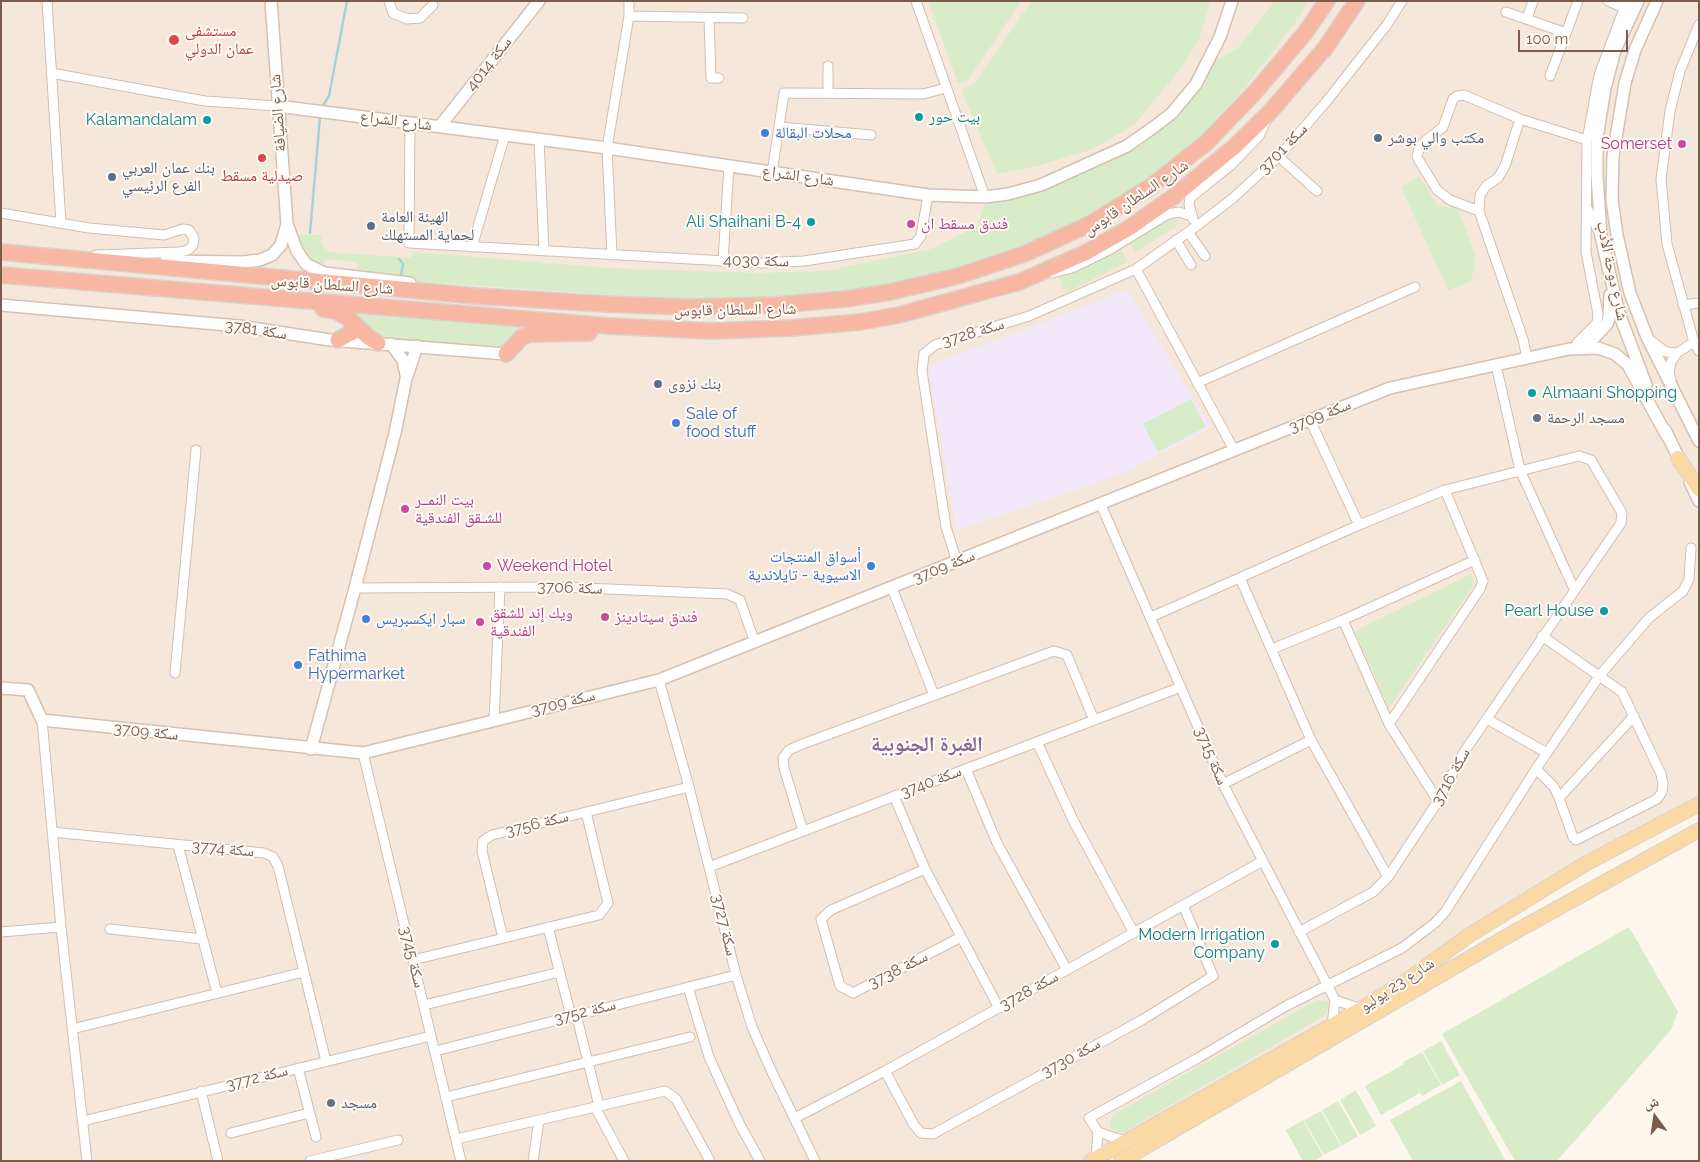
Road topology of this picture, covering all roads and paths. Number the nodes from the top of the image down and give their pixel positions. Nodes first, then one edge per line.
1 (47, 1) edge
2 (271, 1) edge
3 (388, 1) edge
4 (539, 1) edge
5 (629, 1) edge
6 (916, 1) edge
7 (1232, 1) edge
8 (1327, 1) edge
9 (1357, 1) edge
10 (1402, 1) edge
11 (1533, 1) edge
12 (1578, 1) edge
13 (1608, 1) edge
14 (1638, 1) edge
15 (1657, 1) edge
16 (1626, 4) edge
17 (434, 5) dead end
18 (1506, 12) dead end
19 (630, 16) junction
20 (709, 18) junction
21 (743, 18) dead end
22 (1527, 19) junction
23 (1699, 25) edge
24 (1566, 33) junction
25 (828, 66) dead end
26 (51, 73) junction
27 (1550, 76) dead end
28 (719, 78) dead end
29 (946, 88) junction
30 (828, 93) junction
31 (277, 106) junction
32 (1270, 112) junction
33 (1520, 119) junction
34 (410, 123) junction
35 (440, 126) junction
36 (780, 127) junction
37 (871, 134) dead end
38 (505, 135) junction
39 (539, 139) junction
40 (1587, 140) junction
41 (607, 148) junction
42 (1278, 156) junction
43 (729, 166) junction
44 (772, 173) junction
45 (1317, 191) dead end
46 (928, 195) junction
47 (985, 198) junction
48 (1586, 206) junction
49 (1479, 211) junction
50 (1, 213) edge
51 (1191, 216) junction
52 (61, 223) junction
53 (287, 224) junction
54 (1198, 225) junction
55 (1188, 232) junction
56 (1601, 236) junction
57 (1176, 240) junction
58 (472, 247) junction
59 (544, 251) junction
60 (1, 252) edge
61 (612, 254) junction
62 (1605, 254) junction
63 (1205, 256) dead end
64 (58, 258) junction
65 (724, 260) junction
66 (104, 262) junction
67 (1192, 265) dead end
68 (1136, 269) junction
69 (1, 275) edge
70 (1019, 282) junction
71 (1415, 286) dead end
72 (476, 296) junction
73 (245, 297) junction
74 (1699, 303) edge
75 (1683, 305) junction
76 (3, 306) edge
77 (351, 320) junction
78 (712, 331) junction
79 (1647, 337) junction
80 (338, 340) junction
81 (385, 344) junction
82 (417, 346) junction
83 (1696, 347) edge
84 (1569, 349) junction
85 (1677, 353) junction
86 (506, 354) joint
87 (1527, 358) junction
88 (1496, 365) junction
89 (406, 379) junction
90 (1197, 383) junction
91 (1681, 407) junction
92 (1310, 420) junction
93 (1667, 436) junction
94 (1699, 441) edge
95 (196, 450) dead end
96 (1234, 450) junction
97 (1678, 458) junction
98 (1520, 470) junction
99 (1699, 489) edge
100 (1444, 490) junction
101 (1699, 502) edge
102 (1101, 505) junction
103 (1358, 525) junction
104 (1691, 548) dead end
105 (1475, 560) junction
106 (957, 562) junction
107 (1240, 578) junction
108 (500, 587) junction
109 (355, 588) junction
110 (892, 588) junction
111 (1574, 589) junction
112 (1150, 617) junction
113 (1343, 620) junction
114 (1542, 636) junction
115 (754, 640) junction
116 (1272, 649) junction
117 (176, 672) dead end
118 (1600, 675) junction
119 (659, 680) junction
120 (1181, 687) junction
121 (1, 688) edge
122 (934, 695) junction
123 (1634, 716) junction
124 (1487, 718) junction
125 (42, 720) junction
126 (1094, 720) junction
127 (494, 721) junction
128 (1389, 724) junction
129 (1311, 740) junction
130 (1037, 742) junction
131 (310, 749) junction
132 (363, 753) junction
133 (1547, 753) junction
134 (966, 769) junction
135 (1536, 769) junction
136 (1222, 784) junction
137 (689, 787) junction
138 (1699, 794) edge
139 (894, 796) junction
140 (1560, 798) junction
141 (1438, 802) junction
142 (1699, 804) edge
143 (586, 812) junction
144 (1699, 822) edge
145 (1699, 830) edge
146 (803, 831) junction
147 (52, 832) junction
148 (1699, 841) edge
149 (178, 845) junction
150 (1261, 862) junction
151 (1585, 864) junction
152 (709, 867) junction
153 (925, 869) junction
154 (1388, 877) junction
155 (1183, 905) junction
156 (61, 927) junction
157 (548, 927) junction
158 (110, 929) dead end
159 (1, 932) edge
160 (1299, 932) junction
161 (1134, 933) junction
162 (1511, 934) junction
163 (961, 937) junction
164 (503, 938) junction
165 (202, 939) junction
166 (413, 960) junction
167 (1067, 970) junction
168 (304, 972) junction
169 (560, 972) junction
170 (736, 975) junction
171 (1327, 985) junction
172 (688, 987) junction
173 (217, 993) junction
174 (1335, 1000) junction
175 (424, 1006) junction
176 (999, 1008) junction
177 (1361, 1009) junction
178 (573, 1015) junction
179 (1332, 1026) junction
180 (72, 1029) junction
181 (431, 1036) junction
182 (690, 1037) dead end
183 (434, 1051) junction
184 (326, 1061) junction
185 (588, 1062) junction
186 (298, 1068) junction
187 (885, 1071) junction
188 (201, 1091) junction
189 (446, 1097) junction
190 (597, 1107) junction
191 (310, 1113) junction
192 (795, 1118) junction
193 (83, 1120) junction
194 (539, 1120) junction
195 (1098, 1132) junction
196 (231, 1133) dead end
197 (316, 1138) dead end
198 (456, 1139) junction
199 (398, 1140) dead end
200 (1125, 1141) junction
201 (350, 1151) junction
202 (1094, 1159) edge
203 (87, 1161) edge
204 (218, 1161) edge
205 (310, 1161) edge
206 (352, 1161) edge
207 (461, 1161) edge
208 (533, 1161) edge
209 (624, 1161) edge
210 (710, 1161) edge
211 (760, 1161) edge
212 (815, 1161) edge
213 (1121, 1161) edge

1 - 26 street
2 - 31 street, شارع الضيافة
3 - 17 street
4 - 35 street, سكة 4014
5 - 19 street
6 - 29 street
7 - 47 street, شارع الشراع
8 - 72 highway, شارع السلطان قابوس
9 - 32 highway, شارع السلطان قابوس
10 - 42 street, سكة 3701
11 - 22 street
12 - 24 street
13 - 16 street
14 - 56 street, شارع دوحة الأدب
15 - 79 street, شارع دوحة الأدب
16 - 40 street
18 - 22 street
19 - 20 street
19 - 41 street
20 - 21 street
20 - 28 street
22 - 24 street
23 - 75 street
24 - 27 street
25 - 30 street
26 - 31 street
26 - 52 street
29 - 30 street
29 - 47 street
30 - 36 street
31 - 34 street, شارع الشراع
31 - 53 street, شارع الضيافة
32 - 51 street
32 - 70 highway, شارع السلطان قابوس
33 - 40 street
33 - 49 street
33 - 49 street
34 - 35 street, شارع الشراع
34 - 58 street, سكة 4030
35 - 38 street, شارع الشراع
36 - 37 street
36 - 44 street
38 - 39 street, شارع الشراع
38 - 58 street
39 - 41 street, شارع الشراع
39 - 59 street
40 - 48 street
41 - 43 street, شارع الشراع
41 - 61 street
42 - 45 street
42 - 54 street, سكة 3701
43 - 44 street, شارع الشراع
43 - 65 street
44 - 46 street, شارع الشراع
46 - 47 street, شارع الشراع
46 - 65 street, سكة 4030
48 - 56 street
48 - 84 street, سكة 3709
49 - 87 street
50 - 52 street
51 - 54 street
51 - 70 street
52 - 64 street
53 - 66 street
53 - 72 street
54 - 55 street, سكة 3701
55 - 57 street, سكة 3701
55 - 63 street
56 - 62 street, شارع دوحة الأدب
57 - 67 street
57 - 68 street, سكة 3701
58 - 59 street, سكة 4030
59 - 61 street, سكة 4030
60 - 64 highway, شارع السلطان قابوس
61 - 65 street, سكة 4030
62 - 84 street, سكة 3709
62 - 93 street, شارع دوحة الأدب
64 - 66 highway, شارع السلطان قابوس
66 - 72 highway, شارع السلطان قابوس
68 - 90 street
68 - 106 street, سكة 3728
69 - 73 highway, شارع السلطان قابوس
70 - 78 highway, شارع السلطان قابوس
71 - 90 street
73 - 77 highway
73 - 78 highway, شارع السلطان قابوس
74 - 75 street
75 - 83 street
76 - 80 street, سكة 3781
77 - 80 highway
77 - 81 highway
78 - 86 highway
79 - 85 street
79 - 91 street, شارع دوحة الأدب
80 - 81 street, سكة 3781
81 - 82 street, سكة 3781
81 - 89 street
82 - 86 street, سكة 3781
82 - 89 street
83 - 85 street
84 - 87 street, سكة 3709
84 - 93 street, سكة 3709
85 - 91 street
87 - 88 street, سكة 3709
88 - 92 street, سكة 3709
88 - 98 street
89 - 109 street
90 - 96 street
91 - 94 street, شارع دوحة الأدب
92 - 96 street, سكة 3709
92 - 103 street
93 - 97 street, شارع دوحة الأدب
95 - 117 street
96 - 102 street, سكة 3709
97 - 99 main road
97 - 101 street, شارع دوحة الأدب
98 - 100 street, سكة 3716
98 - 111 street
98 - 111 street, سكة 3716
100 - 103 street, سكة 3716
100 - 105 street
102 - 106 street, سكة 3709
102 - 112 street, سكة 3715
103 - 107 street, سكة 3716
104 - 118 street
105 - 113 street
105 - 128 street
106 - 110 street, سكة 3709
107 - 112 street, سكة 3716
107 - 116 street
108 - 109 street, سكة 3706
108 - 115 street, سكة 3706
108 - 127 street
109 - 131 street
110 - 115 street, سكة 3709
110 - 122 street
111 - 114 street, سكة 3716
112 - 120 street, سكة 3715
113 - 116 street
113 - 128 street
114 - 118 street
114 - 124 street, سكة 3716
115 - 119 street, سكة 3709
116 - 129 street
118 - 123 street
118 - 133 street
119 - 127 street, سكة 3709
119 - 137 street, سكة 3727
120 - 126 street, سكة 3740
120 - 136 street, سكة 3715
121 - 125 street
122 - 126 street
122 - 146 street
123 - 140 street
123 - 140 street
124 - 133 street
124 - 141 street, سكة 3716
125 - 131 street, سكة 3709
125 - 147 street
126 - 130 street, سكة 3740
127 - 132 street, سكة 3709
128 - 141 street
129 - 136 street
129 - 154 street
130 - 134 street, سكة 3740
130 - 161 street
131 - 132 street, سكة 3709
132 - 166 street, سكة 3745
133 - 135 street
134 - 139 street, سكة 3740
134 - 167 street
135 - 140 street
135 - 171 street
136 - 150 street, سكة 3715
137 - 143 street, سكة 3756
137 - 152 street, سكة 3727
138 - 151 main road
139 - 146 street, سكة 3740
139 - 153 street
141 - 154 street, سكة 3716
142 - 151 main road, شارع 23 يوليو
143 - 157 street
143 - 164 street, سكة 3756
144 - 162 main road
145 - 162 main road, شارع 23 يوليو
146 - 152 street, سكة 3740
147 - 149 street, سكة 3774
147 - 156 street
148 - 162 main road
149 - 165 street
149 - 168 street, سكة 3774
150 - 155 street, سكة 3728
150 - 160 street, سكة 3715
151 - 177 main road, شارع 23 يوليو
152 - 170 street, سكة 3727
153 - 163 street
153 - 163 street, سكة 3738
154 - 160 street, سكة 3716
155 - 161 street, سكة 3728
155 - 187 street, سكة 3730
156 - 159 street
156 - 180 street
157 - 164 street
157 - 169 street
158 - 165 street
160 - 171 street, سكة 3715
161 - 167 street, سكة 3728
162 - 213 main road, شارع 23 يوليو
163 - 176 street
164 - 166 street
165 - 173 street
166 - 175 street, سكة 3745
167 - 176 street, سكة 3728
168 - 173 street
168 - 184 street, سكة 3774
169 - 175 street
169 - 178 street
170 - 172 street, سكة 3752
170 - 192 street, سكة 3727
171 - 174 street, سكة 3715
171 - 195 street
172 - 178 street, سكة 3752
172 - 211 street
173 - 180 street
174 - 177 street
174 - 179 street
175 - 181 street, سكة 3745
176 - 187 street, سكة 3728
177 - 179 main road, شارع 23 يوليو
178 - 183 street, سكة 3752
178 - 185 street
179 - 200 main road, شارع 23 يوليو
180 - 193 street
181 - 183 street, سكة 3745
181 - 184 street, سكة 3772
182 - 185 street
183 - 189 street, سكة 3745
184 - 186 street, سكة 3772
185 - 189 street
185 - 190 street
186 - 188 street, سكة 3772
186 - 191 street
187 - 192 street, سكة 3728
188 - 193 street, سكة 3772
188 - 204 street
189 - 198 street, سكة 3745
190 - 194 street
190 - 209 street
190 - 210 street
191 - 196 street
191 - 197 street
192 - 212 street, سكة 3727
193 - 203 street
194 - 198 street
194 - 208 street
195 - 200 street
195 - 202 street
198 - 207 street, سكة 3745
199 - 201 street
200 - 202 main road, شارع 23 يوليو
201 - 205 street
201 - 206 street

